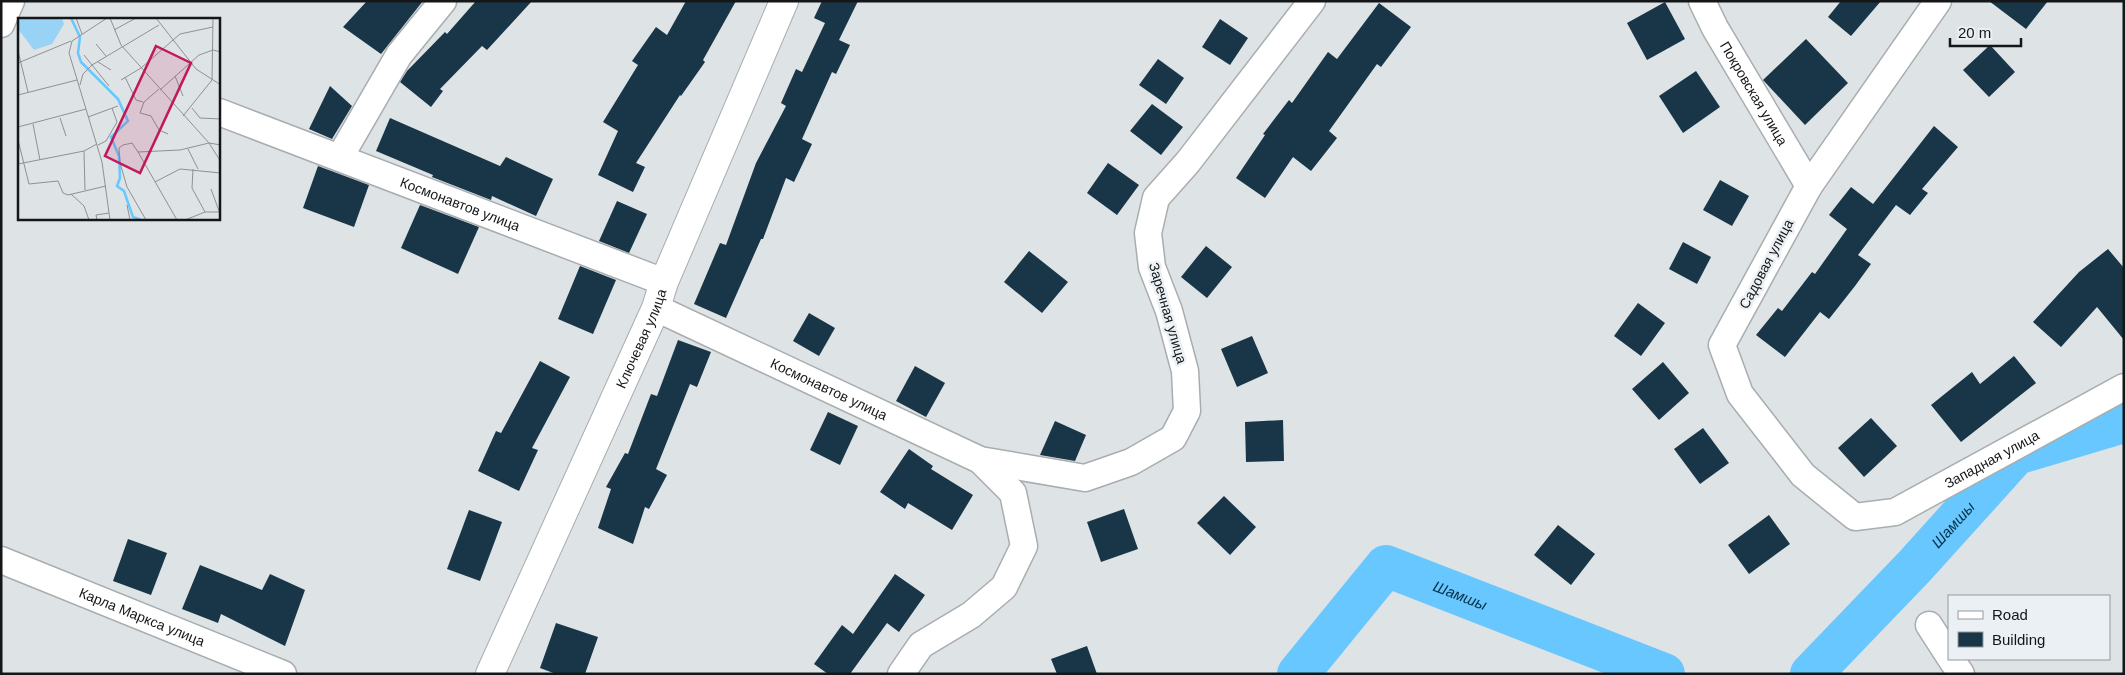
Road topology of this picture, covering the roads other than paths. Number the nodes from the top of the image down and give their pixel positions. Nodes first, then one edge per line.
1 (11, 1) edge
2 (443, 1) edge
3 (784, 1) edge
4 (1312, 1) edge
5 (1702, 1) edge
6 (1938, 1) edge
7 (1, 24) edge
8 (1, 29) edge
9 (18, 36) edge
10 (220, 112) edge
11 (340, 157) junction
12 (1808, 186) junction
13 (664, 282) junction
14 (656, 308) junction
15 (2124, 387) edge
16 (980, 460) junction
17 (1006, 464) joint
18 (1855, 517) joint
19 (1, 560) edge
20 (1929, 625) dead end
21 (1948, 654) edge
22 (1952, 660) edge
23 (283, 674) edge
24 (490, 674) edge
25 (901, 674) edge
26 (1960, 674) edge

1 - 7 street
2 - 11 street
3 - 13 street, Ключевая улица
4 - 17 street, Заречная улица
5 - 12 street, Покровская улица
6 - 12 street, Садовая улица
8 - 9 street
10 - 11 street, Космонавтов улица
11 - 13 street, Космонавтов улица
12 - 18 street, Садовая улица
13 - 14 street, Ключевая улица
14 - 16 street, Космонавтов улица
14 - 24 street, Ключевая улица
15 - 18 street, Западная улица
16 - 17 street, Космонавтов улица
16 - 25 street
19 - 23 street, Карла Маркса улица
20 - 21 street
22 - 26 street

